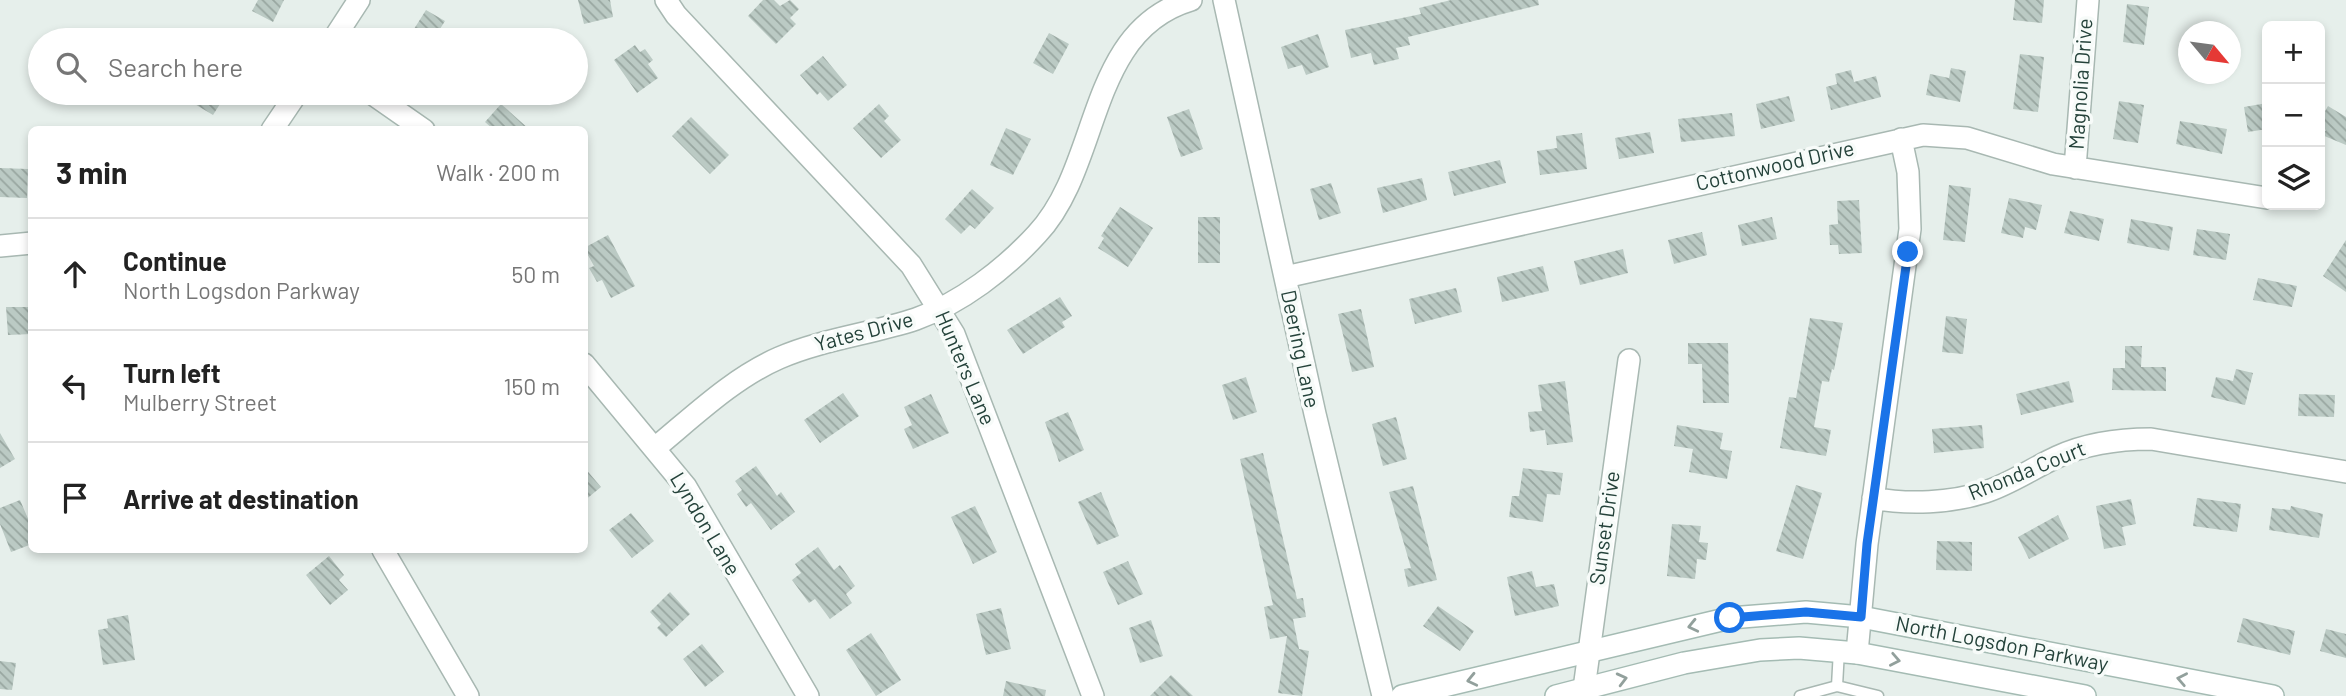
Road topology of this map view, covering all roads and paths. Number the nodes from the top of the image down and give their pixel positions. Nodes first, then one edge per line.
1 (359, 0) edge
2 (666, 0) edge
3 (1191, 0) edge
4 (1224, 0) edge
5 (2088, 0) edge
6 (340, 28) edge
7 (289, 105) edge
8 (388, 105) edge
9 (275, 126) edge
10 (418, 126) edge
11 (1900, 139) junction
12 (2075, 167) junction
13 (2262, 197) edge
14 (28, 243) edge
15 (0, 246) edge
16 (1285, 277) junction
17 (941, 308) junction
18 (1629, 360) dead end
19 (588, 369) edge
20 (655, 448) junction
21 (2346, 472) edge
22 (1873, 498) junction
23 (385, 553) edge
24 (1861, 617) junction
25 (1848, 652) junction
26 (1587, 653) junction
27 (1837, 686) junction
28 (1583, 692) edge
29 (2252, 694) edge
30 (468, 696) edge
31 (808, 696) edge
32 (1093, 696) edge
33 (1383, 696) edge
34 (1402, 696) edge
35 (1556, 696) edge
36 (1800, 696) edge
37 (1878, 696) edge
38 (2085, 696) edge
39 (2273, 696) edge

1 - 6 street
2 - 17 street, Hunters Lane
3 - 17 street, Yates Drive
4 - 16 street, Deering Lane
5 - 12 street, Magnolia Drive
7 - 9 street
8 - 10 street
11 - 12 street, Cottonwood Drive
11 - 16 street, Cottonwood Drive
11 - 22 street
12 - 13 street, Cottonwood Drive
14 - 15 street
16 - 33 street, Deering Lane
17 - 20 street, Yates Drive
17 - 32 street, Hunters Lane
18 - 26 street, Sunset Drive
19 - 20 street, Lyndon Lane
20 - 31 street, Lyndon Lane
21 - 22 street, Rhonda Court
22 - 24 street
23 - 30 street
24 - 25 street
24 -> 26 street, North Logsdon Parkway
29 -> 24 street, North Logsdon Parkway
25 - 27 lane
28 -> 25 street, North Logsdon Parkway
25 -> 38 street, North Logsdon Parkway
26 - 28 street, Sunset Drive
26 -> 34 street, North Logsdon Parkway
27 - 36 lane
27 - 37 lane
28 - 35 street, North Logsdon Parkway
29 - 39 street, North Logsdon Parkway

